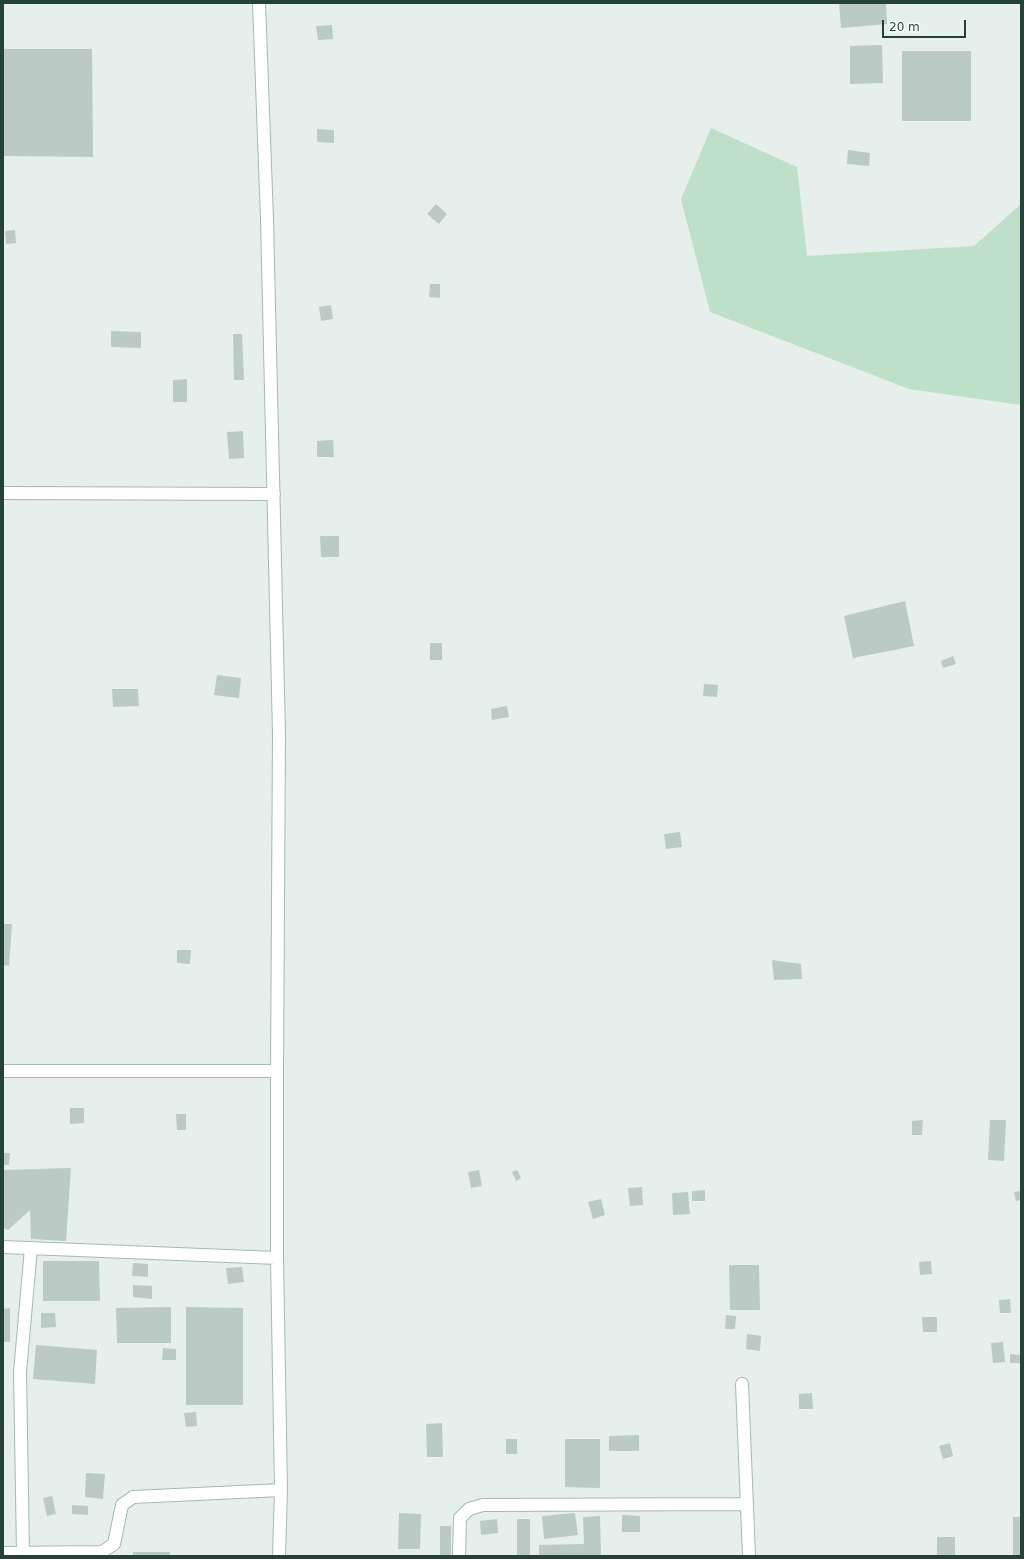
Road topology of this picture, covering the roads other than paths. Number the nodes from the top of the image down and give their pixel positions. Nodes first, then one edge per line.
1 (259, 3) edge
2 (3, 493) edge
3 (274, 494) junction
4 (3, 1071) edge
5 (277, 1071) junction
6 (3, 1247) edge
7 (31, 1248) junction
8 (277, 1258) junction
9 (742, 1384) dead end
10 (281, 1490) junction
11 (747, 1504) junction
12 (3, 1553) edge
13 (23, 1553) junction
14 (279, 1556) edge
15 (459, 1556) edge
16 (749, 1556) edge

1 - 3 street
2 - 3 street
3 - 5 street
4 - 5 street
5 - 8 street
6 - 7 street
7 - 8 street
7 - 13 street
8 - 10 street
9 - 11 street
10 - 13 street
10 - 14 street
11 - 15 street
11 - 16 street
12 - 13 street

